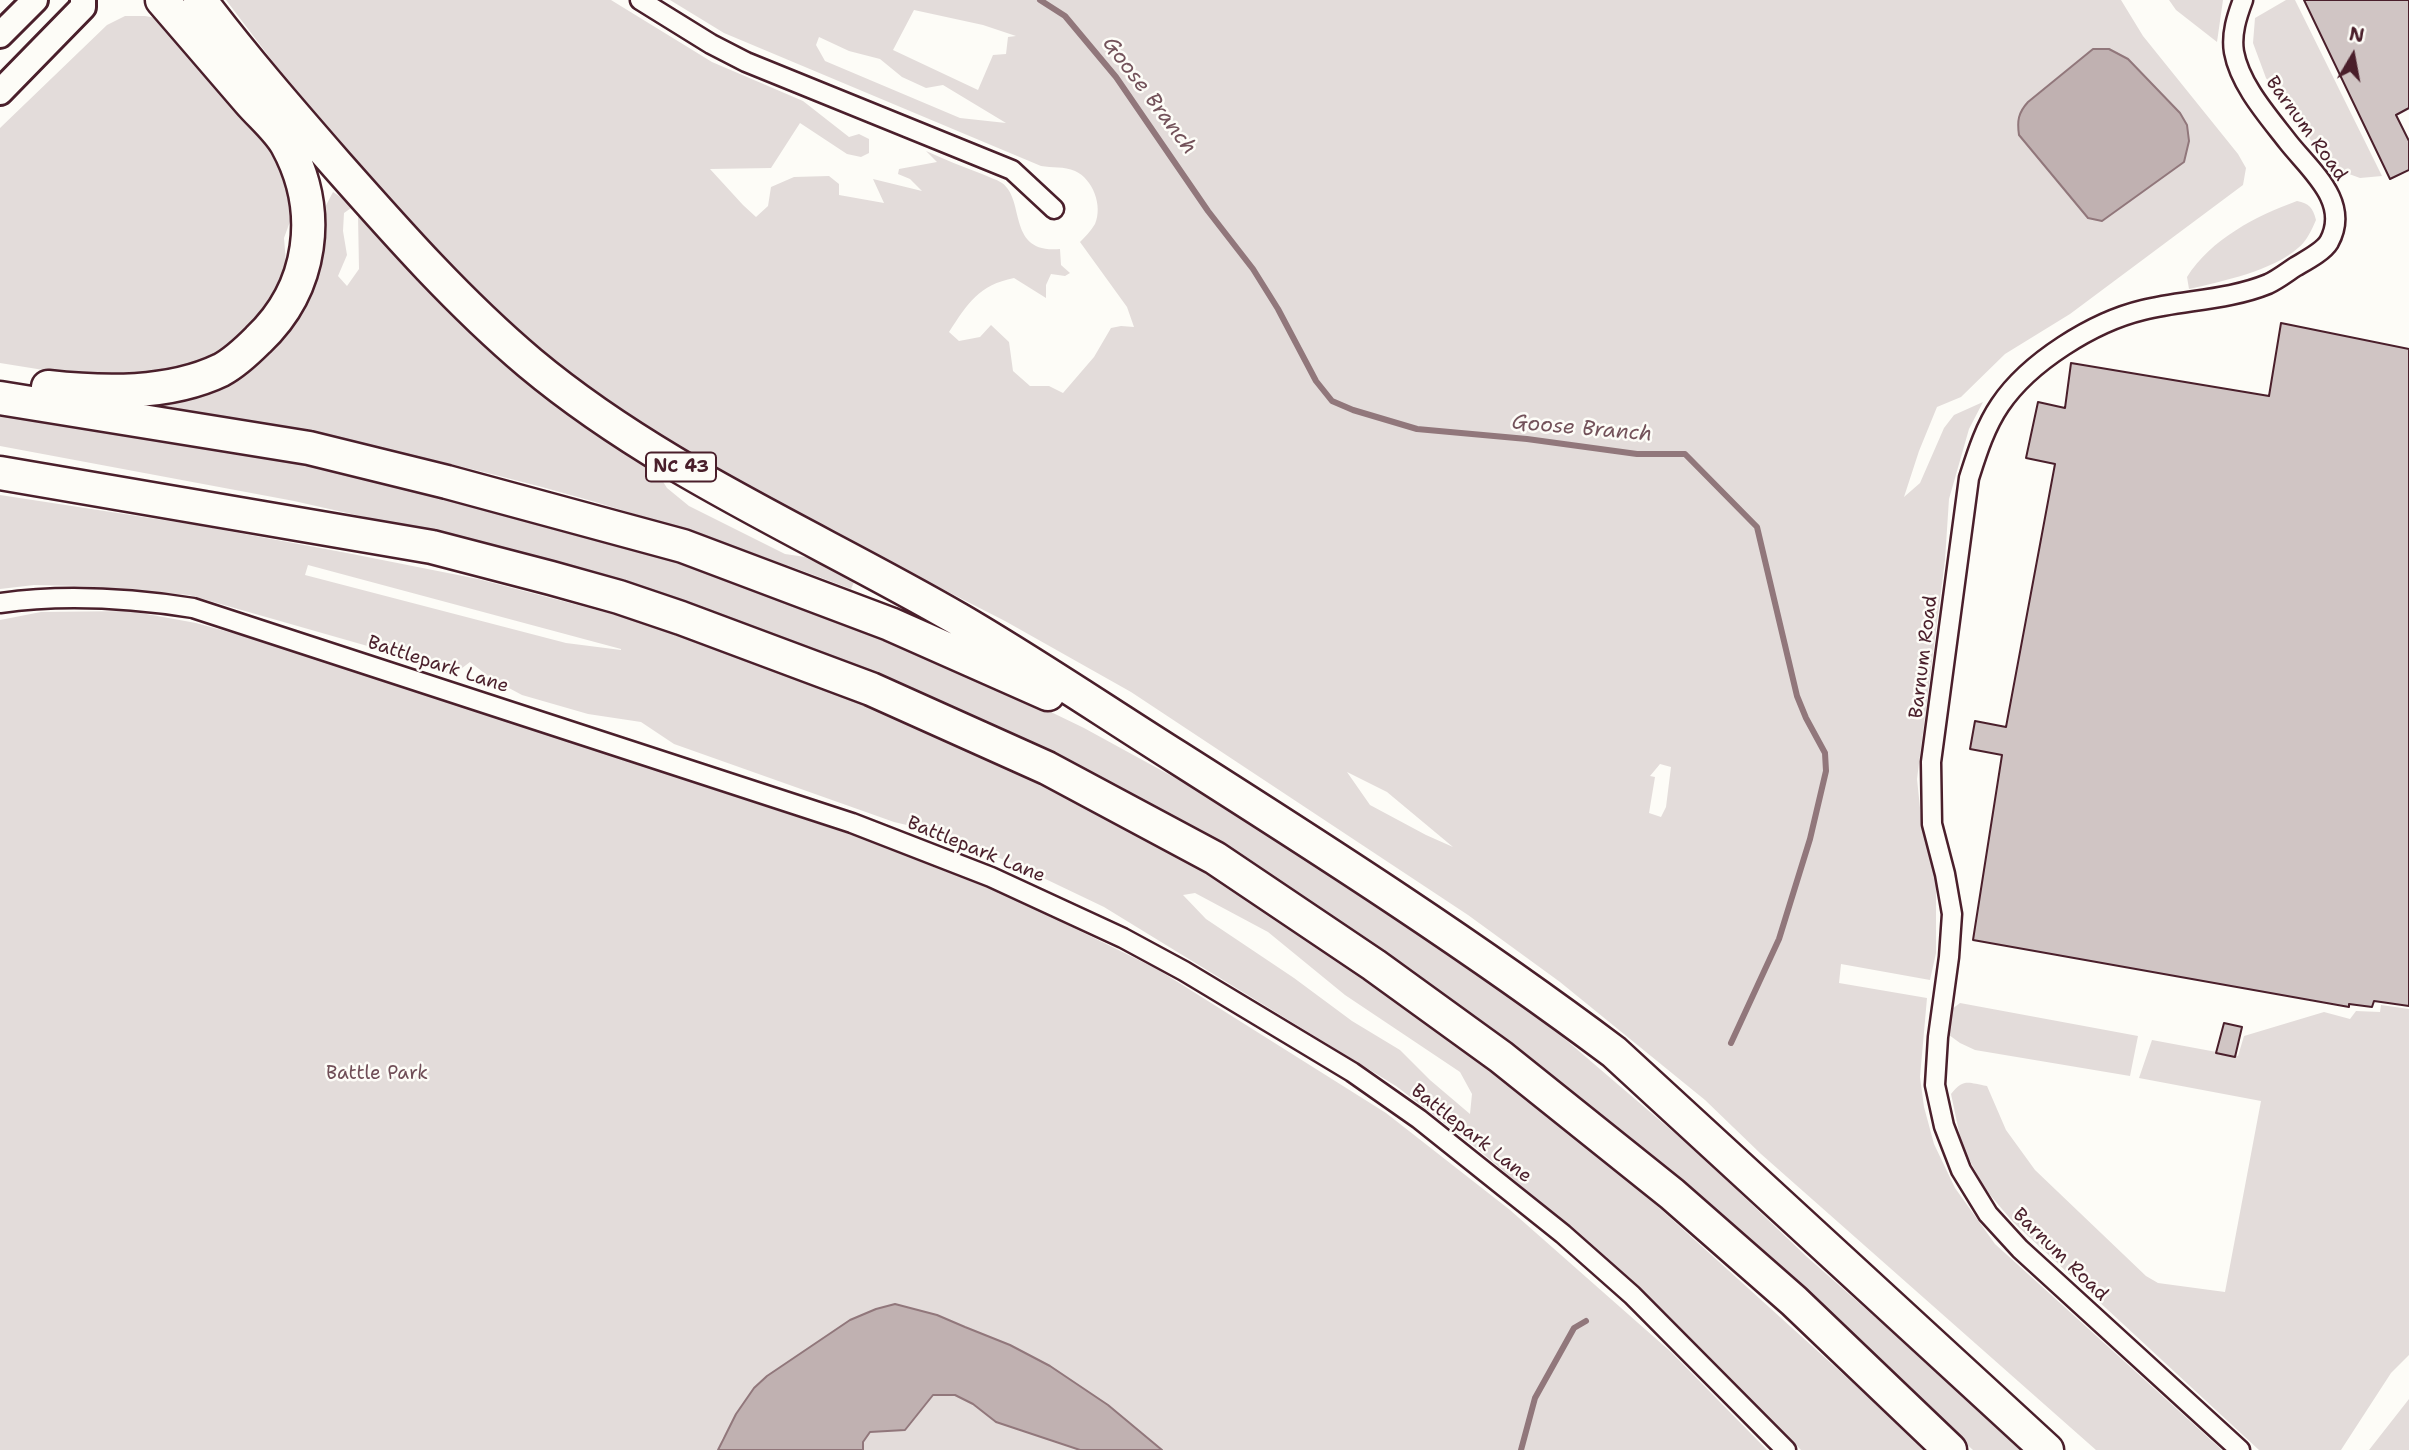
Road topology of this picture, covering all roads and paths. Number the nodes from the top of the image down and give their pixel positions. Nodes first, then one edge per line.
1 (35, 0) edge
2 (83, 0) edge
3 (162, 0) edge
4 (200, 0) edge
5 (640, 0) edge
6 (2243, 0) edge
7 (0, 35) edge
8 (0, 92) edge
9 (1054, 209) dead end
10 (0, 383) edge
11 (0, 398) edge
12 (0, 473) edge
13 (0, 603) edge
14 (1261, 810) junction
15 (1786, 1450) edge
16 (1950, 1450) edge
17 (2047, 1450) edge
18 (2240, 1450) edge

1 - 7 main road
2 - 8 main road
3 - 10 highway
4 - 14 highway, NC 43
5 - 9 street
6 - 18 street, Barnum Road
11 - 14 highway
12 - 16 highway
13 - 15 street, Battlepark Lane
14 - 17 highway

